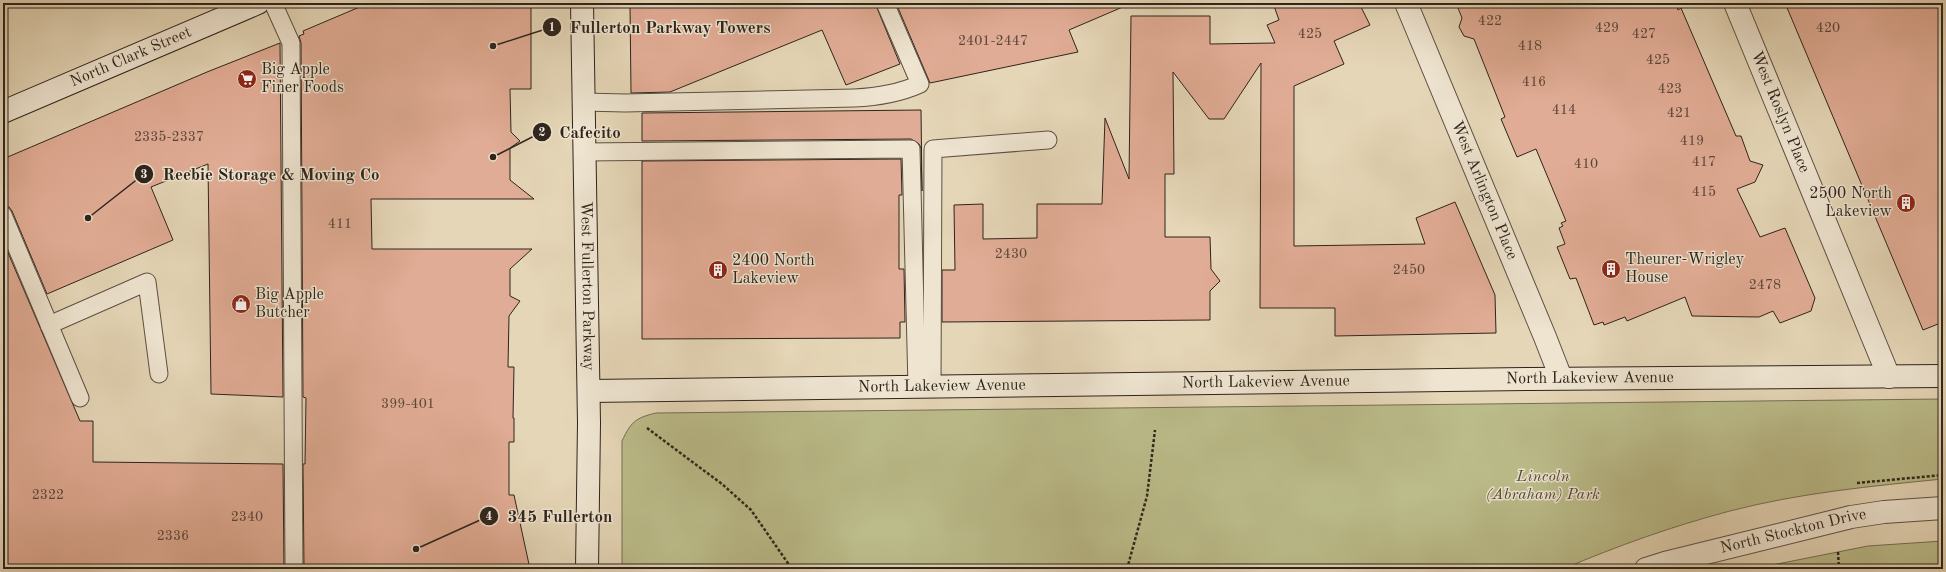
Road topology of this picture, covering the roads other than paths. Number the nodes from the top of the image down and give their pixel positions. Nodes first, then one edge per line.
1 (258, 3) edge
2 (273, 3) edge
3 (582, 3) edge
4 (885, 3) edge
5 (1406, 3) edge
6 (1735, 3) edge
7 (583, 102) junction
8 (3, 112) edge
9 (1048, 140) dead end
10 (584, 152) junction
11 (3, 215) edge
12 (49, 325) junction
13 (159, 374) dead end
14 (1943, 376) edge
15 (1889, 377) junction
16 (1561, 378) junction
17 (925, 387) junction
18 (589, 391) junction
19 (80, 398) dead end
20 (1943, 508) edge
21 (294, 569) edge
22 (587, 569) edge
23 (1646, 569) edge

1 - 8 main road, North Clark Street
2 - 21 lane
3 - 7 main road, West Fullerton Parkway
4 - 7 lane
5 - 16 main road, West Arlington Place
6 - 15 main road, West Roslyn Place
7 - 10 main road, West Fullerton Parkway
9 - 17 lane
10 - 17 lane
10 - 18 main road, West Fullerton Parkway
11 - 12 lane
12 - 13 lane
12 - 19 lane
14 - 15 main road, North Lakeview Avenue
15 - 16 main road, North Lakeview Avenue
16 - 17 main road, North Lakeview Avenue
17 - 18 main road, North Lakeview Avenue
18 - 22 main road, West Fullerton Parkway
20 - 23 main road, North Stockton Drive

